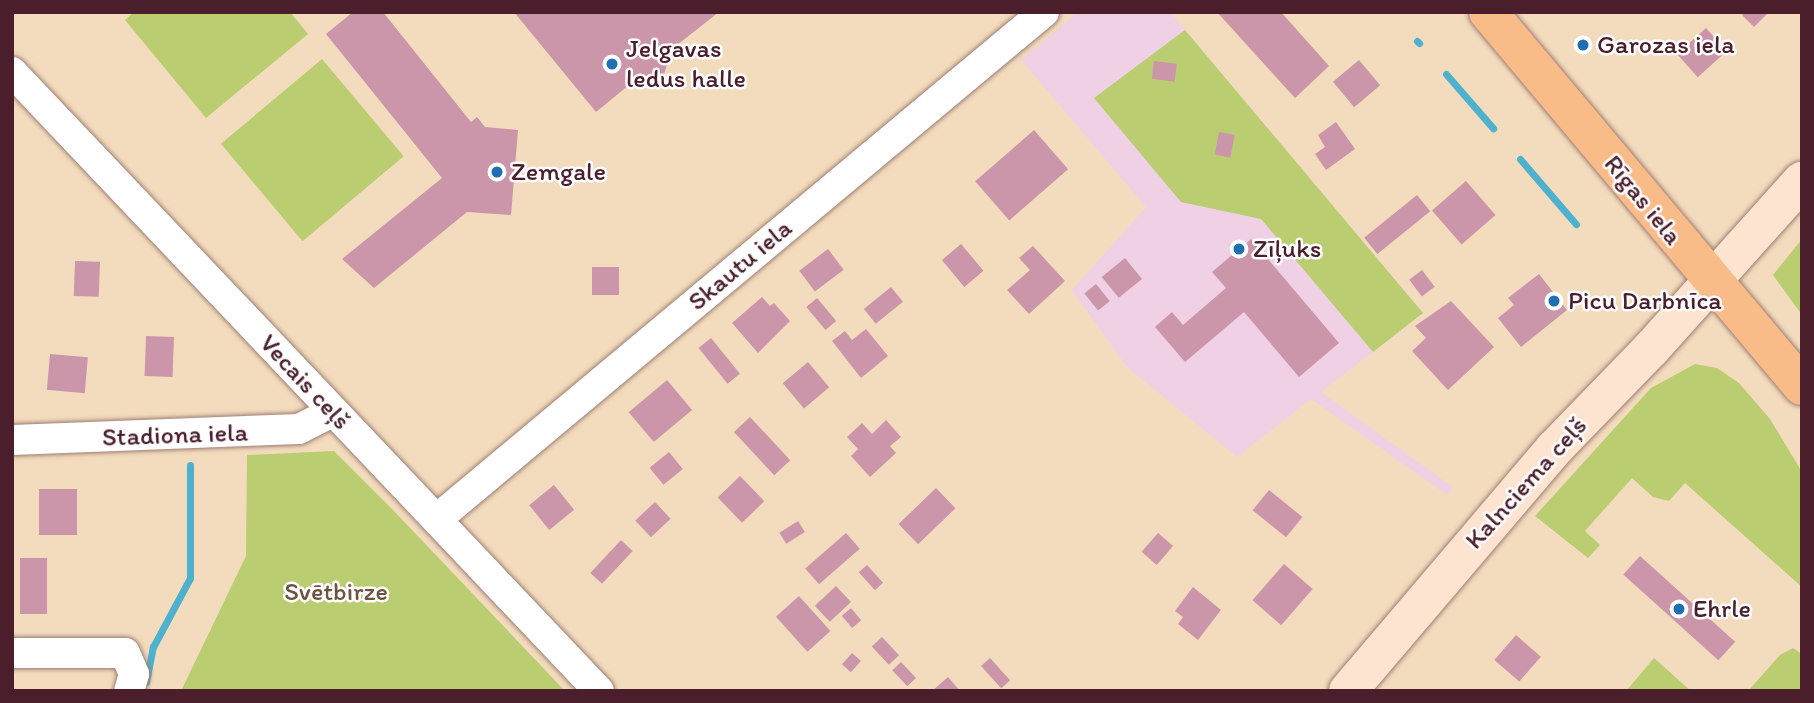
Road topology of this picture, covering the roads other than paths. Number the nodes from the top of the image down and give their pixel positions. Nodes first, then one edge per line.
1 (1044, 12) edge
2 (1488, 12) edge
3 (12, 72) edge
4 (1802, 181) edge
5 (1712, 282) junction
6 (1802, 386) edge
7 (333, 412) junction
8 (12, 440) edge
9 (437, 519) junction
10 (12, 653) edge
11 (129, 691) edge
12 (599, 691) edge
13 (1348, 691) edge

1 - 9 street, Skautu iela
2 - 5 main road, Rīgas iela
3 - 7 street, Vecais ceļš
4 - 5 main road
5 - 6 main road, Rīgas iela
5 - 13 main road, Kalnciema ceļš
7 - 8 street, Stadiona iela
7 - 9 street, Vecais ceļš
9 - 12 street, Vecais ceļš
10 - 11 street

